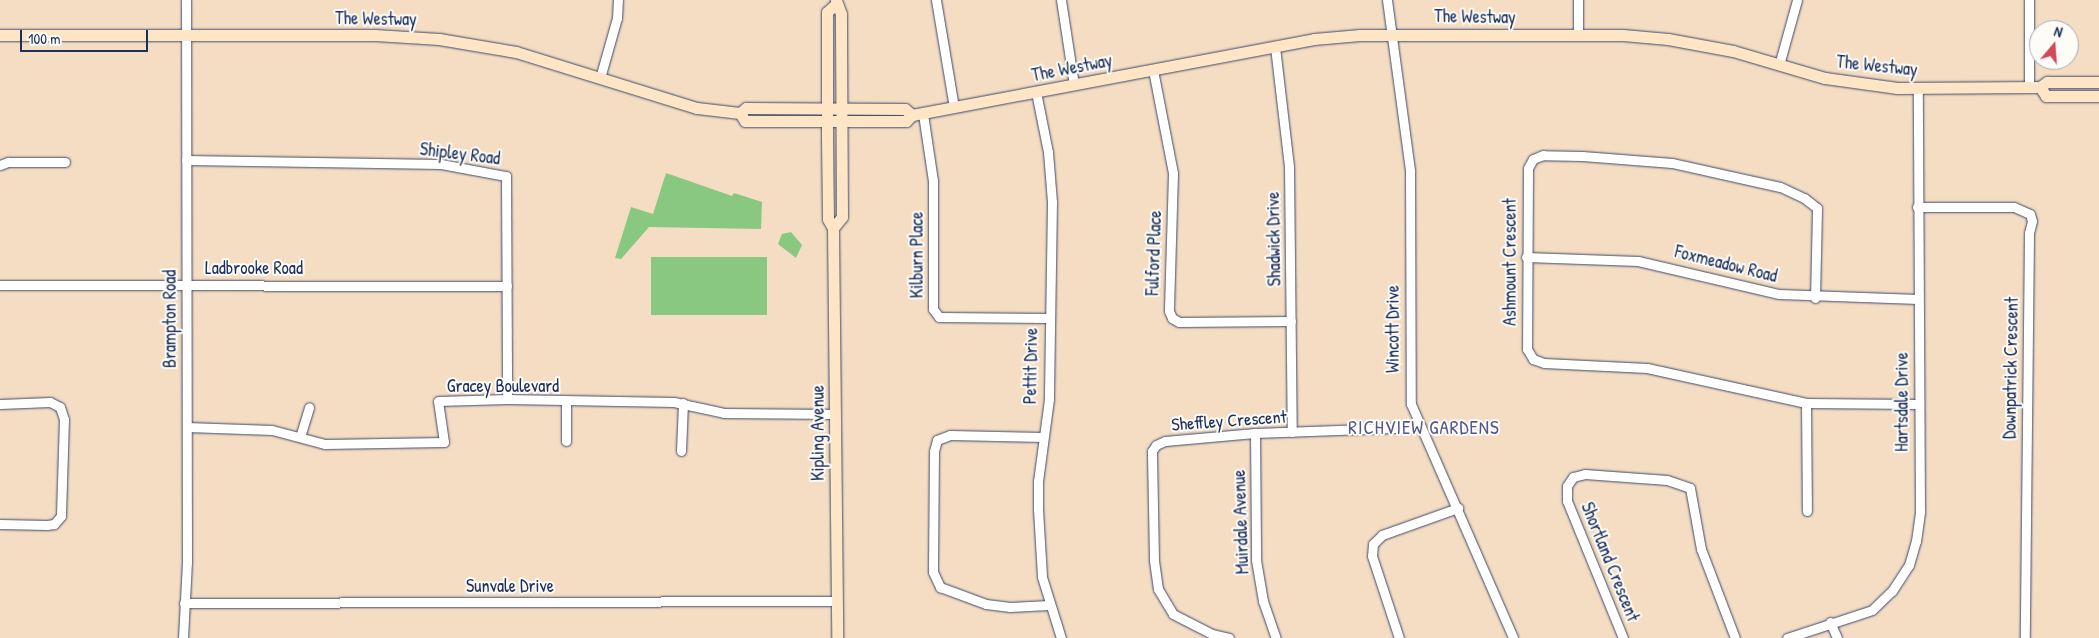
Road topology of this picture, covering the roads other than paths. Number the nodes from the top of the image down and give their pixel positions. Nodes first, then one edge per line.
1 (186, 0) edge
2 (618, 0) edge
3 (936, 0) edge
4 (1060, 0) edge
5 (1387, 0) edge
6 (1578, 0) edge
7 (1797, 0) edge
8 (2029, 0) edge
9 (836, 2) edge
10 (1392, 34) junction
11 (186, 35) junction
12 (1578, 35) junction
13 (0, 36) edge
14 (1274, 47) junction
15 (1779, 66) junction
16 (1153, 70) junction
17 (600, 78) junction
18 (2099, 82) edge
19 (1074, 85) junction
20 (2034, 87) junction
21 (1918, 88) junction
22 (1036, 92) junction
23 (2099, 96) edge
24 (827, 108) junction
25 (842, 108) junction
26 (954, 108) junction
27 (740, 113) junction
28 (918, 115) junction
29 (827, 122) junction
30 (842, 122) junction
31 (186, 160) junction
32 (65, 162) dead end
33 (0, 165) edge
34 (1917, 207) junction
35 (833, 228) junction
36 (1526, 256) junction
37 (186, 283) junction
38 (0, 286) edge
39 (507, 286) junction
40 (1815, 298) junction
41 (1918, 299) junction
42 (1048, 318) junction
43 (1291, 321) junction
44 (507, 399) junction
45 (566, 402) junction
46 (683, 403) junction
47 (1806, 403) junction
48 (0, 404) edge
49 (1918, 404) junction
50 (309, 407) dead end
51 (836, 414) junction
52 (186, 427) junction
53 (1421, 427) junction
54 (1292, 432) junction
55 (1255, 433) junction
56 (1043, 436) junction
57 (300, 437) junction
58 (566, 441) dead end
59 (681, 451) dead end
60 (1458, 508) junction
61 (1807, 511) dead end
62 (0, 524) edge
63 (836, 600) junction
64 (184, 603) junction
65 (1049, 605) junction
66 (1830, 622) junction
67 (1276, 637) edge
68 (183, 638) edge
69 (838, 638) edge
70 (1061, 638) edge
71 (1229, 638) edge
72 (1264, 638) edge
73 (1399, 638) edge
74 (1512, 638) edge
75 (1624, 638) edge
76 (1734, 638) edge
77 (1787, 638) edge
78 (1837, 638) edge
79 (2025, 638) edge

1 - 11 street, Brampton Road
2 - 17 street
3 - 26 street
4 - 19 street
5 - 10 street, Wincott Drive
6 - 12 street
7 - 15 street
8 - 20 street
9 - 24 main road, Kipling Avenue
9 - 25 main road, Kipling Avenue
10 - 12 main road, The Westway
10 - 14 main road, The Westway
10 - 53 street, Wincott Drive
11 - 13 main road, The Westway
11 - 17 main road, The Westway
11 - 31 street, Brampton Road
12 - 15 main road, The Westway
14 - 16 main road, The Westway
14 - 43 street, Shadwick Drive
15 - 21 main road, The Westway
16 - 19 main road, The Westway
16 - 43 street, Fulford Place
17 - 27 main road, The Westway
18 - 20 main road, The Westway
19 - 22 main road, The Westway
20 - 21 main road, The Westway
20 - 23 main road, The Westway
21 - 34 street, Hartsdale Drive
22 - 26 main road, The Westway
22 - 42 street, Pettit Drive
24 - 25 main road, The Westway
24 - 27 main road, The Westway
24 - 29 main road, Kipling Avenue
25 - 28 main road, The Westway
25 - 30 main road, Kipling Avenue
26 - 28 main road, The Westway
27 - 29 main road, The Westway
28 - 30 main road, The Westway
28 - 42 street, Kilburn Place
29 - 30 main road, The Westway
29 - 35 main road, Kipling Avenue
30 - 35 main road, Kipling Avenue
31 - 37 street, Brampton Road
31 - 39 street, Shipley Road
32 - 33 street
34 - 41 street, Hartsdale Drive
34 - 79 street, Downpatrick Crescent
35 - 51 main road, Kipling Avenue
36 - 40 street, Foxmeadow Road
36 - 40 street, Ashmount Crescent
36 - 47 street, Ashmount Crescent
37 - 38 street, Ladbrooke Road
37 - 39 street, Ladbrooke Road
37 - 52 street, Brampton Road
39 - 44 street, Shipley Road
40 - 41 street, Foxmeadow Road
41 - 49 street, Hartsdale Drive
42 - 56 street, Pettit Drive
43 - 54 street, Shadwick Drive
44 - 45 street, Gracey Boulevard
44 - 57 street, Gracey Boulevard
45 - 46 street, Gracey Boulevard
45 - 58 street
46 - 51 street, Gracey Boulevard
46 - 59 street
47 - 49 street, Ashmount Crescent
47 - 61 street
48 - 62 street
49 - 66 street, Hartsdale Drive
50 - 57 street
51 - 63 main road, Kipling Avenue
52 - 57 street, Gracey Boulevard
52 - 64 street, Brampton Road
53 - 54 street, Sheffley Crescent
53 - 60 street, Wincott Drive
54 - 55 street, Sheffley Crescent
55 - 67 street, Muirdale Avenue
55 - 71 street, Sheffley Crescent
56 - 65 street, Pettit Drive
56 - 65 street
60 - 73 street
60 - 74 street, Wincott Drive
63 - 64 street, Sunvale Drive
63 - 69 main road, Kipling Avenue
64 - 68 street, Brampton Road
65 - 70 street, Pettit Drive
66 - 77 street, Hartsdale Drive
66 - 78 street
67 - 72 street
75 - 76 street, Shortland Crescent

